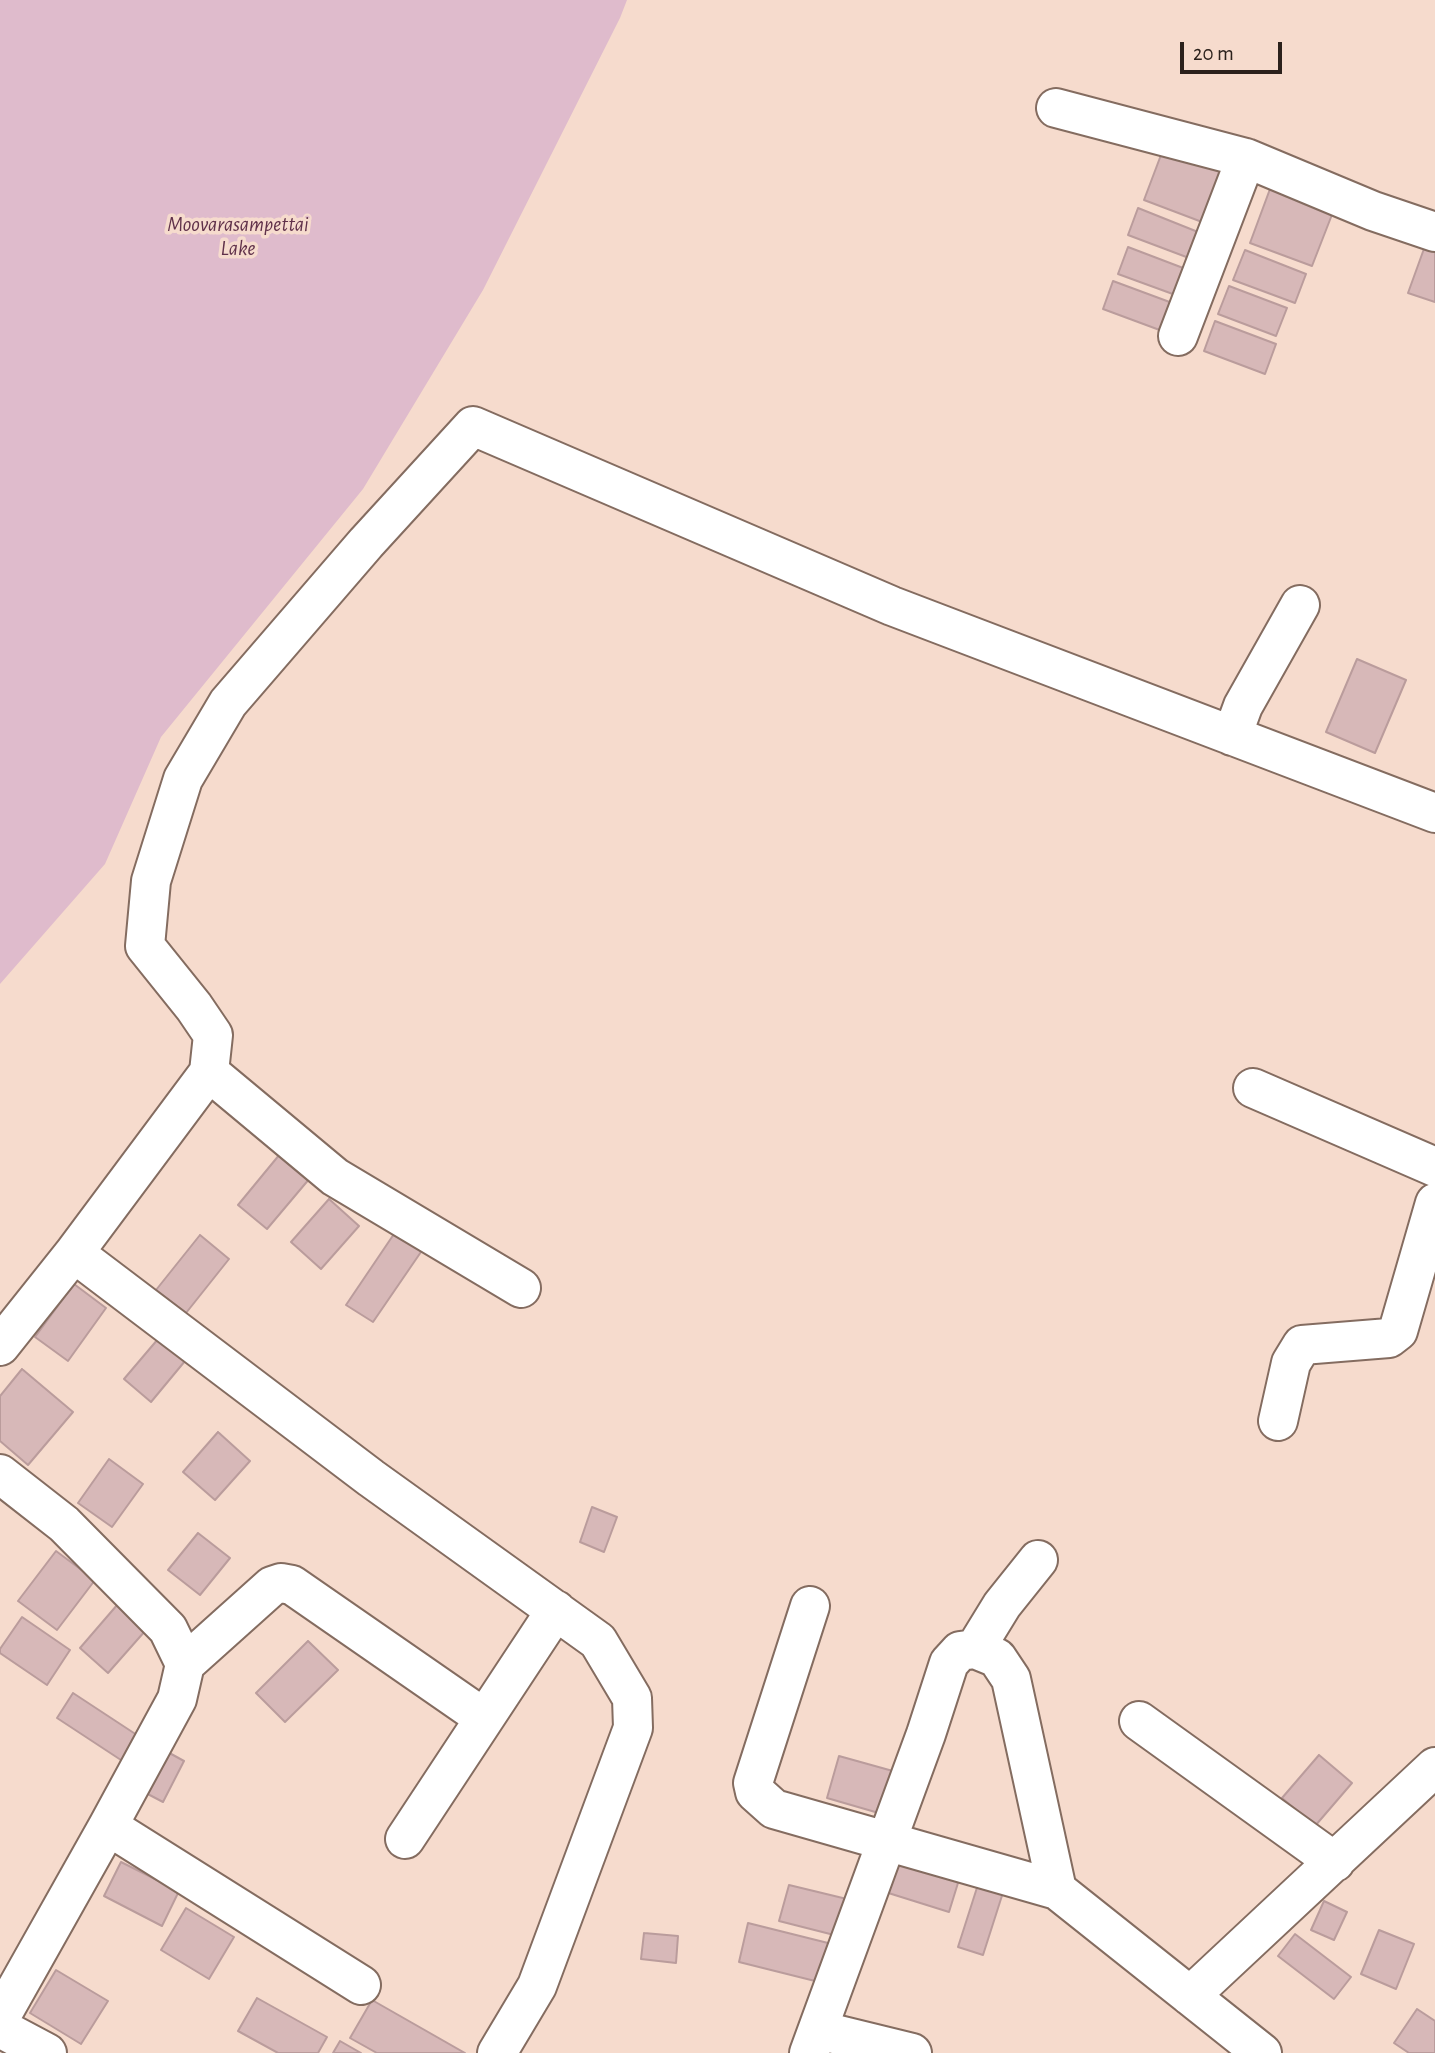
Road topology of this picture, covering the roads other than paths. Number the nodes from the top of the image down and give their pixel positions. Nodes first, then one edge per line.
1 (1056, 108) dead end
2 (1246, 158) junction
3 (1435, 232) edge
4 (1178, 337) dead end
5 (1300, 605) dead end
6 (1232, 736) junction
7 (1435, 813) edge
8 (209, 1072) junction
9 (1252, 1088) dead end
10 (1435, 1167) edge
11 (1435, 1203) edge
12 (74, 1253) junction
13 (521, 1288) dead end
14 (0, 1346) edge
15 (1278, 1421) dead end
16 (0, 1474) edge
17 (1038, 1560) dead end
18 (810, 1605) dead end
19 (556, 1610) junction
20 (975, 1648) junction
21 (185, 1664) junction
22 (484, 1718) junction
23 (1139, 1721) dead end
24 (1435, 1767) edge
25 (108, 1826) junction
26 (405, 1839) dead end
27 (888, 1840) junction
28 (1335, 1862) junction
29 (1057, 1890) junction
30 (361, 1985) dead end
31 (1190, 1996) junction
32 (0, 2018) edge
33 (0, 2028) edge
34 (813, 2041) edge
35 (47, 2053) edge
36 (497, 2053) edge
37 (912, 2053) edge
38 (1262, 2053) edge

1 - 2 street
2 - 3 street
2 - 4 street
5 - 6 street
6 - 7 street
6 - 8 street
8 - 12 street
8 - 13 street
9 - 10 street
11 - 15 street
12 - 14 street
12 - 19 street
16 - 21 street
17 - 20 street
18 - 27 street
19 - 22 street
19 - 36 street
20 - 27 street
20 - 29 street
21 - 22 street
21 - 25 street
22 - 26 street
23 - 28 street
24 - 28 street
25 - 30 street
25 - 32 street
27 - 29 street
27 - 34 street
28 - 31 street
29 - 31 street
31 - 38 street
33 - 35 street
34 - 37 street

